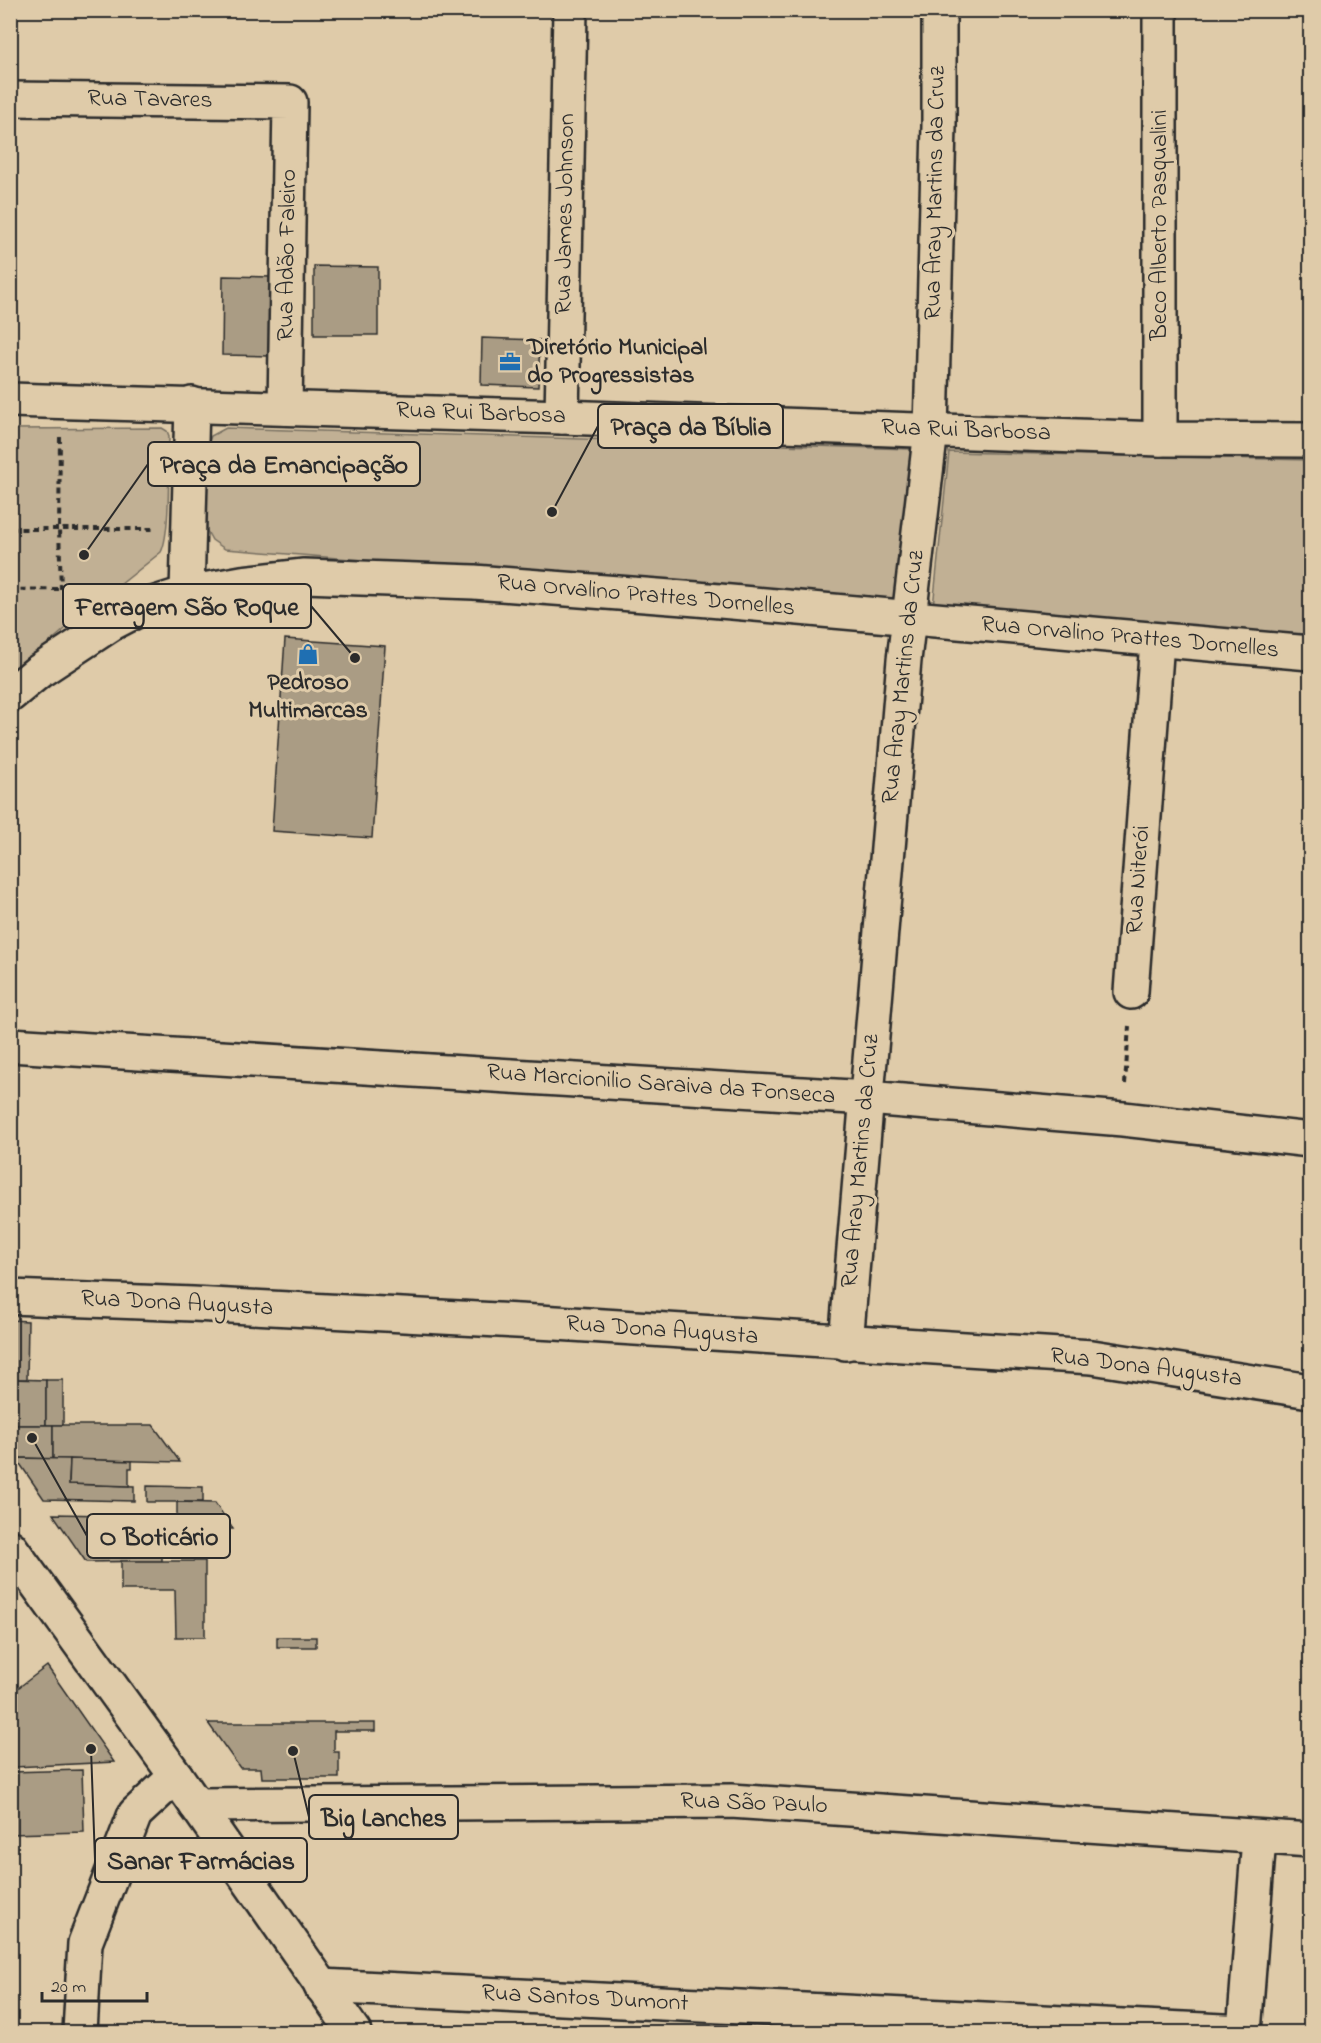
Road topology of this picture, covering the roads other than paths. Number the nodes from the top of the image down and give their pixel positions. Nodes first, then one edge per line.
1 (570, 10) edge
2 (939, 10) edge
3 (1161, 10) edge
4 (10, 99) edge
5 (290, 102) joint
6 (10, 399) edge
7 (192, 404) junction
8 (285, 408) junction
9 (562, 417) junction
10 (931, 430) junction
11 (1161, 439) junction
12 (1311, 440) edge
13 (187, 593) junction
14 (909, 619) junction
15 (1157, 641) junction
16 (1311, 653) edge
17 (10, 695) edge
18 (1131, 992) road end
19 (10, 1045) edge
20 (867, 1098) junction
21 (1311, 1140) edge
22 (10, 1297) edge
23 (846, 1343) junction
24 (1311, 1391) edge
25 (10, 1547) edge
26 (176, 1776) junction
27 (196, 1805) junction
28 (1259, 1838) junction
29 (1311, 1840) edge
30 (321, 1986) junction
31 (80, 2032) edge
32 (354, 2032) edge
33 (1244, 2032) edge

1 - 9 street, Rua James Johnson
2 - 10 street, Rua Aray Martins da Cruz
3 - 11 street, Beco Alberto Pasqualini
4 - 5 street, Rua Tavares
5 - 8 street, Rua Adão Faleiro
6 - 7 street, Rua Rui Barbosa
7 - 8 street, Rua Rui Barbosa
7 - 13 street
8 - 9 street, Rua Rui Barbosa
9 - 10 street, Rua Rui Barbosa
10 - 11 street, Rua Rui Barbosa
10 - 14 street, Rua Aray Martins da Cruz
11 - 12 street, Rua Rui Barbosa
13 - 14 street, Rua Orvalino Prattes Dornelles
13 - 17 street, Rua Orvalino Prattes Dornelles
14 - 15 street, Rua Orvalino Prattes Dornelles
14 - 20 street, Rua Aray Martins da Cruz
15 - 16 street, Rua Orvalino Prattes Dornelles
15 - 18 street, Rua Niterói
19 - 20 street, Rua Marcionilio Saraiva da Fonseca
20 - 21 street, Rua Marcionilio Saraiva da Fonseca
20 - 23 street, Rua Aray Martins da Cruz
22 - 23 street, Rua Dona Augusta
23 - 24 street, Rua Dona Augusta
25 - 26 street
26 - 27 street
26 - 31 street
27 - 28 street, Rua São Paulo
27 - 30 street
28 - 29 street, Rua São Paulo
28 - 33 street
30 - 32 street
30 - 33 street, Rua Santos Dumont

